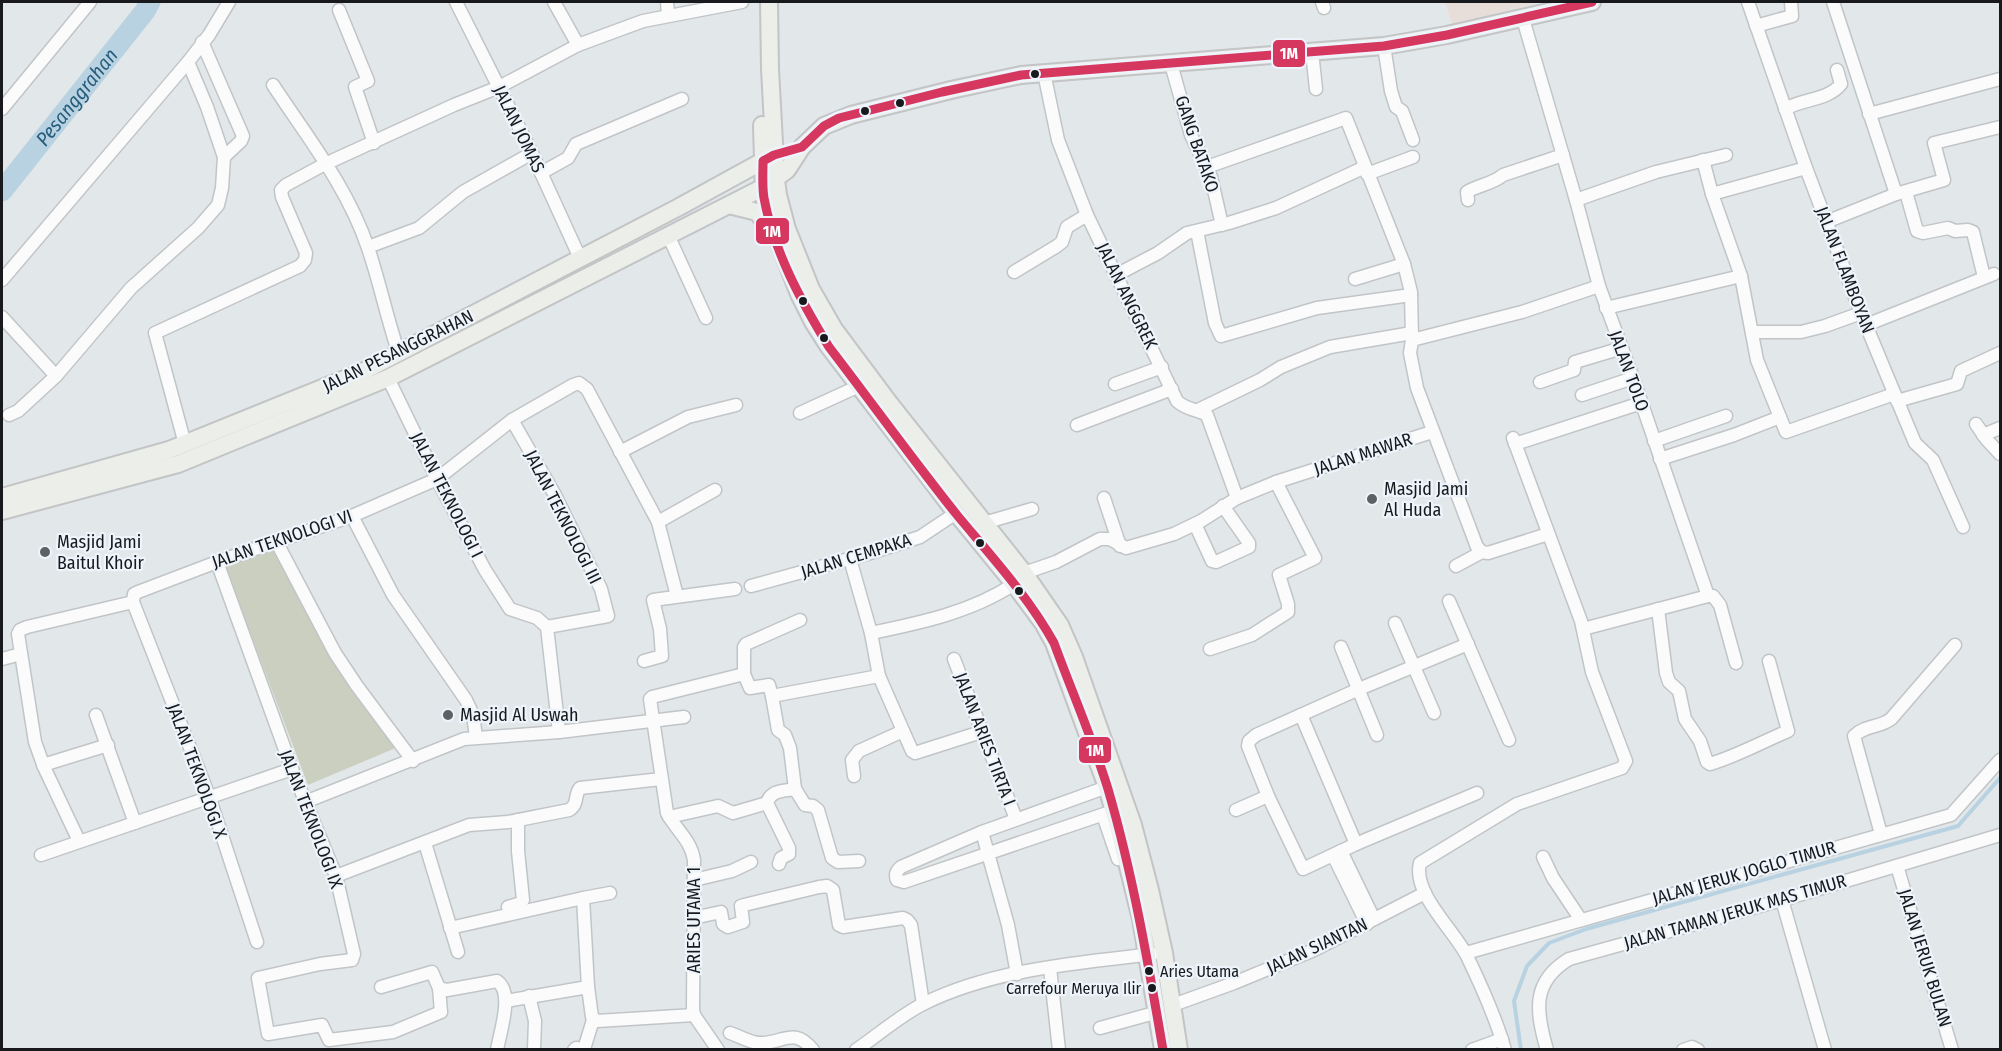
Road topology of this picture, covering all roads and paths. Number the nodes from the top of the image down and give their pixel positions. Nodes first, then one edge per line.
1 (90, 2) edge
2 (229, 2) edge
3 (456, 2) edge
4 (554, 2) edge
5 (667, 2) edge
6 (742, 2) edge
7 (758, 2) edge
8 (769, 2) edge
9 (1592, 2) edge
10 (1748, 2) edge
11 (1791, 2) edge
12 (1833, 2) edge
13 (1570, 4) edge
14 (339, 10) dead end
15 (668, 15) junction
16 (1522, 19) junction
17 (1756, 26) junction
18 (202, 42) junction
19 (578, 45) junction
20 (1384, 46) junction
21 (1312, 52) junction
22 (188, 62) junction
23 (1171, 64) junction
24 (1837, 70) dead end
25 (1044, 73) junction
26 (2001, 80) edge
27 (273, 85) dead end
28 (499, 87) junction
29 (1316, 89) dead end
30 (682, 99) dead end
31 (2, 109) edge
32 (1785, 109) junction
33 (1869, 114) junction
34 (2001, 127) edge
35 (762, 130) junction
36 (1413, 140) dead end
37 (374, 143) junction
38 (802, 147) junction
39 (532, 153) junction
40 (1563, 155) junction
41 (1726, 155) dead end
42 (224, 157) junction
43 (1413, 157) dead end
44 (769, 158) junction
45 (1703, 160) junction
46 (326, 164) junction
47 (1207, 167) junction
48 (1806, 168) junction
49 (1366, 170) junction
50 (541, 173) junction
51 (738, 175) junction
52 (770, 183) junction
53 (1901, 193) junction
54 (1712, 194) junction
55 (1468, 200) dead end
56 (1576, 200) junction
57 (729, 205) junction
58 (1087, 215) junction
59 (1826, 222) junction
60 (1222, 225) junction
61 (1197, 231) junction
62 (628, 234) junction
63 (668, 235) junction
64 (776, 237) junction
65 (368, 247) junction
66 (635, 251) junction
67 (580, 258) junction
68 (1404, 264) junction
69 (1014, 272) dead end
70 (1116, 275) junction
71 (1741, 276) junction
72 (1355, 279) dead end
73 (2, 280) edge
74 (1599, 286) junction
75 (1410, 295) junction
76 (1606, 308) junction
77 (2, 317) edge
78 (706, 318) dead end
79 (1863, 319) junction
80 (1752, 332) junction
81 (1412, 336) junction
82 (1622, 348) junction
83 (2001, 353) edge
84 (399, 354) junction
85 (1162, 367) junction
86 (56, 376) junction
87 (388, 378) junction
88 (1633, 378) junction
89 (1540, 382) dead end
90 (1115, 384) dead end
91 (859, 386) junction
92 (1172, 389) junction
93 (1582, 395) dead end
94 (1896, 398) junction
95 (1641, 403) junction
96 (736, 405) dead end
97 (1198, 410) junction
98 (801, 413) dead end
99 (9, 415) dead end
100 (1726, 416) dead end
101 (1780, 417) junction
102 (512, 420) junction
103 (1976, 424) dead end
104 (1077, 425) dead end
105 (246, 428) junction
106 (2001, 428) edge
107 (1432, 432) junction
108 (1983, 435) junction
109 (1654, 441) junction
110 (185, 444) junction
111 (620, 452) junction
112 (2001, 454) edge
113 (1660, 459) junction
114 (437, 479) junction
115 (1276, 482) junction
116 (715, 490) dead end
117 (1104, 498) dead end
118 (1237, 498) junction
119 (3, 503) edge
120 (1223, 506) junction
121 (1032, 509) dead end
122 (956, 513) junction
123 (352, 516) junction
124 (658, 522) junction
125 (984, 523) junction
126 (1195, 524) junction
127 (1964, 527) dead end
128 (1548, 534) junction
129 (276, 541) junction
130 (1120, 546) junction
131 (1482, 552) junction
132 (850, 559) junction
133 (217, 562) junction
134 (1456, 566) dead end
135 (1019, 578) junction
136 (751, 586) dead end
137 (735, 589) dead end
138 (677, 596) junction
139 (1708, 596) junction
140 (1449, 601) dead end
141 (133, 602) junction
142 (1658, 609) junction
143 (800, 620) dead end
144 (1395, 623) dead end
145 (547, 627) junction
146 (1583, 629) junction
147 (871, 633) junction
148 (1468, 644) junction
149 (1955, 645) dead end
150 (1341, 647) dead end
151 (1210, 649) dead end
152 (21, 654) junction
153 (2, 659) edge
154 (954, 659) dead end
155 (1769, 661) dead end
156 (644, 662) dead end
157 (1736, 663) dead end
158 (1414, 668) junction
159 (744, 674) junction
160 (879, 676) junction
161 (1359, 689) junction
162 (772, 696) junction
163 (1434, 713) dead end
164 (96, 715) dead end
165 (1301, 715) junction
166 (684, 717) dead end
167 (653, 721) junction
168 (903, 731) junction
169 (559, 732) junction
170 (981, 732) junction
171 (1377, 735) dead end
172 (476, 737) junction
173 (1509, 740) dead end
174 (108, 745) junction
175 (2001, 760) edge
176 (413, 761) junction
177 (43, 765) junction
178 (292, 769) junction
179 (854, 776) dead end
180 (661, 779) junction
181 (1107, 787) junction
182 (795, 789) junction
183 (1478, 793) dead end
184 (209, 796) junction
185 (1268, 796) junction
186 (305, 802) junction
187 (767, 803) junction
188 (1236, 810) dead end
189 (1108, 813) junction
190 (669, 817) junction
191 (1016, 819) junction
192 (518, 820) junction
193 (135, 823) junction
194 (982, 832) junction
195 (1881, 834) junction
196 (1999, 834) edge
197 (79, 841) junction
198 (425, 843) junction
199 (1356, 844) junction
200 (988, 852) junction
201 (1337, 853) junction
202 (41, 855) dead end
203 (1543, 857) dead end
204 (1118, 859) dead end
205 (859, 861) dead end
206 (751, 862) dead end
207 (779, 864) dead end
208 (1897, 866) junction
209 (336, 876) junction
210 (694, 880) junction
211 (610, 893) dead end
212 (1425, 893) junction
213 (583, 898) junction
214 (1782, 900) junction
215 (498, 909) dead end
216 (693, 918) junction
217 (1581, 920) junction
218 (1371, 922) junction
219 (450, 928) junction
220 (257, 942) dead end
221 (458, 952) dead end
222 (1466, 953) junction
223 (1156, 954) junction
224 (1050, 968) junction
225 (1017, 974) junction
226 (381, 987) dead end
227 (588, 987) junction
228 (439, 988) junction
229 (529, 996) junction
230 (507, 1000) junction
231 (923, 1004) junction
232 (1173, 1005) junction
233 (1158, 1012) junction
234 (694, 1015) junction
235 (593, 1020) junction
236 (1100, 1028) dead end
237 (730, 1033) dead end
238 (1503, 1044) edge
239 (329, 1045) edge
240 (497, 1050) edge
241 (534, 1050) edge
242 (574, 1050) edge
243 (718, 1050) edge
244 (813, 1050) edge
245 (856, 1050) edge
246 (1059, 1050) edge
247 (1163, 1050) edge
248 (1179, 1050) edge
249 (1472, 1050) edge
250 (1547, 1050) edge
251 (1683, 1050) edge
252 (1698, 1050) edge
253 (1826, 1050) edge
254 (1952, 1050) edge

1 - 31 street
2 - 18 street
3 - 28 street, JALAN JOMAS
4 - 19 street
5 - 15 street
6 - 15 street
7 - 35 main road
8 - 44 main road
9 - 13 main road
10 - 17 street, JALAN FLAMBOYAN
11 - 17 street
12 - 33 street
13 - 16 main road
14 - 37 street
15 - 19 street
16 - 20 main road
16 - 40 street, JALAN TOLO
17 - 32 street, JALAN FLAMBOYAN
18 - 22 street
18 - 42 street
19 - 28 street
20 - 21 main road
20 - 36 street
21 - 23 main road
21 - 29 street
22 - 42 street
22 - 73 street
23 - 25 main road
23 - 47 street, GANG BATAKO
24 - 32 street
25 - 38 main road
25 - 58 street, JALAN ANGGREK
26 - 33 street
27 - 46 street
28 - 37 street
28 - 39 street, JALAN JOMAS
30 - 50 street
32 - 48 street, JALAN FLAMBOYAN
33 - 53 street
34 - 53 street
35 - 44 main road
35 - 51 main road
37 - 46 street
38 - 44 main road, JALAN PESANGGRAHAN
38 - 52 main road
39 - 50 street, JALAN JOMAS
39 - 65 street
40 - 55 street
40 - 56 street, JALAN TOLO
41 - 45 street
42 - 86 street
43 - 49 street
44 - 51 main road, JALAN PESANGGRAHAN
44 - 52 main road
45 - 54 street
45 - 56 street
46 - 65 street
46 - 110 street
47 - 49 street, JALAN MAWAR
47 - 60 street, GANG BATAKO
48 - 54 street
48 - 59 street, JALAN FLAMBOYAN
49 - 60 street
49 - 68 street, JALAN MAWAR
50 - 67 street, JALAN JOMAS
51 - 62 main road, JALAN PESANGGRAHAN
52 - 57 main road, JALAN PESANGGRAHAN
52 - 64 main road
52 - 125 main road
53 - 59 street
53 - 79 street
54 - 71 street
56 - 74 street, JALAN TOLO
57 - 63 main road, JALAN PESANGGRAHAN
57 - 64 main road
58 - 69 street
58 - 70 street, JALAN ANGGREK
59 - 79 street, JALAN FLAMBOYAN
60 - 61 street
61 - 70 street
61 - 75 street
62 - 66 main road
62 - 67 main road, JALAN PESANGGRAHAN
63 - 66 main road, JALAN PESANGGRAHAN
63 - 78 street
64 - 91 main road
65 - 84 street
66 - 87 main road, JALAN PESANGGRAHAN
67 - 84 main road, JALAN PESANGGRAHAN
68 - 72 street
68 - 75 street, JALAN MAWAR
70 - 85 street, JALAN ANGGREK
71 - 76 street
71 - 80 street
74 - 76 street, JALAN TOLO
74 - 81 street
75 - 81 street, JALAN MAWAR
76 - 82 street, JALAN TOLO
77 - 86 street
79 - 80 street
79 - 94 street, JALAN FLAMBOYAN
80 - 101 street
81 - 97 street
81 - 107 street, JALAN MAWAR
82 - 88 street, JALAN TOLO
82 - 89 street
83 - 94 street
84 - 105 main road, JALAN PESANGGRAHAN
85 - 90 street
85 - 92 street, JALAN ANGGREK
86 - 99 street
87 - 105 main road, JALAN PESANGGRAHAN
87 - 114 street, JALAN TEKNOLOGI I
88 - 93 street
88 - 95 street, JALAN TOLO
91 - 98 street
91 - 122 main road
92 - 97 street, JALAN ANGGREK
92 - 104 street
94 - 101 street
94 - 127 street, JALAN FLAMBOYAN
95 - 109 street, JALAN TOLO
95 - 128 street
96 - 111 street
97 - 118 street, JALAN ANGGREK
100 - 109 street
101 - 113 street
102 - 111 street, JALAN TEKNOLOGI VI
102 - 114 street, JALAN TEKNOLOGI VI
102 - 145 street, JALAN TEKNOLOGI III
103 - 108 street
105 - 110 main road, JALAN PESANGGRAHAN
105 - 119 main road, JALAN PESANGGRAHAN
106 - 108 street
107 - 115 street, JALAN MAWAR
107 - 131 street
108 - 112 street
109 - 113 street, JALAN TOLO
110 - 119 main road, JALAN PESANGGRAHAN
111 - 124 street
113 - 139 street, JALAN TOLO
114 - 123 street, JALAN TEKNOLOGI VI
114 - 145 street, JALAN TEKNOLOGI I
115 - 118 street, JALAN MAWAR
115 - 151 street
116 - 124 street
117 - 130 street
118 - 120 street, JALAN MAWAR
120 - 126 street, JALAN MAWAR
120 - 126 street
121 - 125 street
122 - 132 street, JALAN CEMPAKA
122 - 135 main road
123 - 129 street, JALAN TEKNOLOGI VI
123 - 172 street
124 - 138 street
125 - 135 main road
126 - 130 street, JALAN MAWAR
128 - 131 street
128 - 146 street
129 - 133 street, JALAN TEKNOLOGI VI
129 - 176 street
130 - 135 street, JALAN MAWAR
131 - 134 street
132 - 136 street, JALAN CEMPAKA
132 - 147 street
133 - 141 street, JALAN TEKNOLOGI VI
133 - 178 street, JALAN TEKNOLOGI IX
135 - 147 street, JALAN MAWAR
135 - 181 main road
135 - 223 main road
137 - 138 street
138 - 156 street
139 - 142 street
139 - 157 street, JALAN TOLO
140 - 148 street
141 - 152 street
141 - 184 street, JALAN TEKNOLOGI X
142 - 146 street
142 - 155 street
143 - 159 street
144 - 158 street
145 - 169 street
146 - 212 street
147 - 160 street
148 - 158 street
148 - 173 street
149 - 195 street
150 - 161 street
152 - 153 street
152 - 177 street
154 - 170 street, JALAN ARIES TIRTA I
158 - 161 street
158 - 163 street
159 - 162 street
159 - 167 street
160 - 162 street
160 - 168 street
161 - 165 street
161 - 171 street
162 - 182 street
164 - 174 street
165 - 185 street
165 - 199 street
166 - 167 street
167 - 169 street
167 - 180 street, ARIES UTAMA 1
168 - 170 street
168 - 179 street
169 - 172 street
170 - 191 street, JALAN ARIES TIRTA I
172 - 176 street
174 - 177 street
174 - 193 street
175 - 195 street, JALAN JERUK JOGLO TIMUR
176 - 186 street
177 - 197 street
178 - 184 street
178 - 186 street, JALAN TEKNOLOGI IX
180 - 190 street, ARIES UTAMA 1
180 - 192 street
181 - 189 main road
181 - 191 street
182 - 187 street
182 - 205 street
183 - 199 street
184 - 193 street
184 - 220 street, JALAN TEKNOLOGI X
185 - 188 street
185 - 201 street
186 - 209 street, JALAN TEKNOLOGI IX
187 - 190 street
187 - 207 street
189 - 200 street
189 - 204 street
189 - 223 main road
190 - 210 street, ARIES UTAMA 1
191 - 194 street
192 - 198 street
192 - 215 street
193 - 197 street
194 - 200 street
194 - 200 street
195 - 217 street, JALAN JERUK JOGLO TIMUR
196 - 208 street, JALAN TAMAN JERUK MAS TIMUR
197 - 202 street
198 - 209 street
198 - 219 street
199 - 201 street
200 - 225 street
201 - 218 street
203 - 217 street
206 - 210 street
208 - 214 street, JALAN TAMAN JERUK MAS TIMUR
208 - 254 street, JALAN JERUK BULAN
209 - 239 street, JALAN TEKNOLOGI IX
210 - 216 street, ARIES UTAMA 1
211 - 213 street
212 - 218 street, JALAN SIANTAN
212 - 222 street
213 - 219 street
213 - 227 street
214 - 250 street, JALAN TAMAN JERUK MAS TIMUR
214 - 253 street
216 - 231 street
216 - 234 street, ARIES UTAMA 1
217 - 222 street, JALAN JERUK JOGLO TIMUR
218 - 232 street, JALAN SIANTAN
219 - 221 street
222 - 238 street
223 - 224 street
223 - 232 main road
223 - 233 main road
224 - 225 street
224 - 246 street
225 - 231 street
226 - 228 street
227 - 229 street
227 - 235 street
228 - 230 street
228 - 239 street, JALAN TEKNOLOGI IX
229 - 230 street
229 - 241 street
230 - 240 street
231 - 245 street
232 - 248 main road
233 - 236 street
233 - 247 main road
234 - 235 street
234 - 243 street
235 - 242 street
237 - 244 street
238 - 249 street
251 - 252 street

